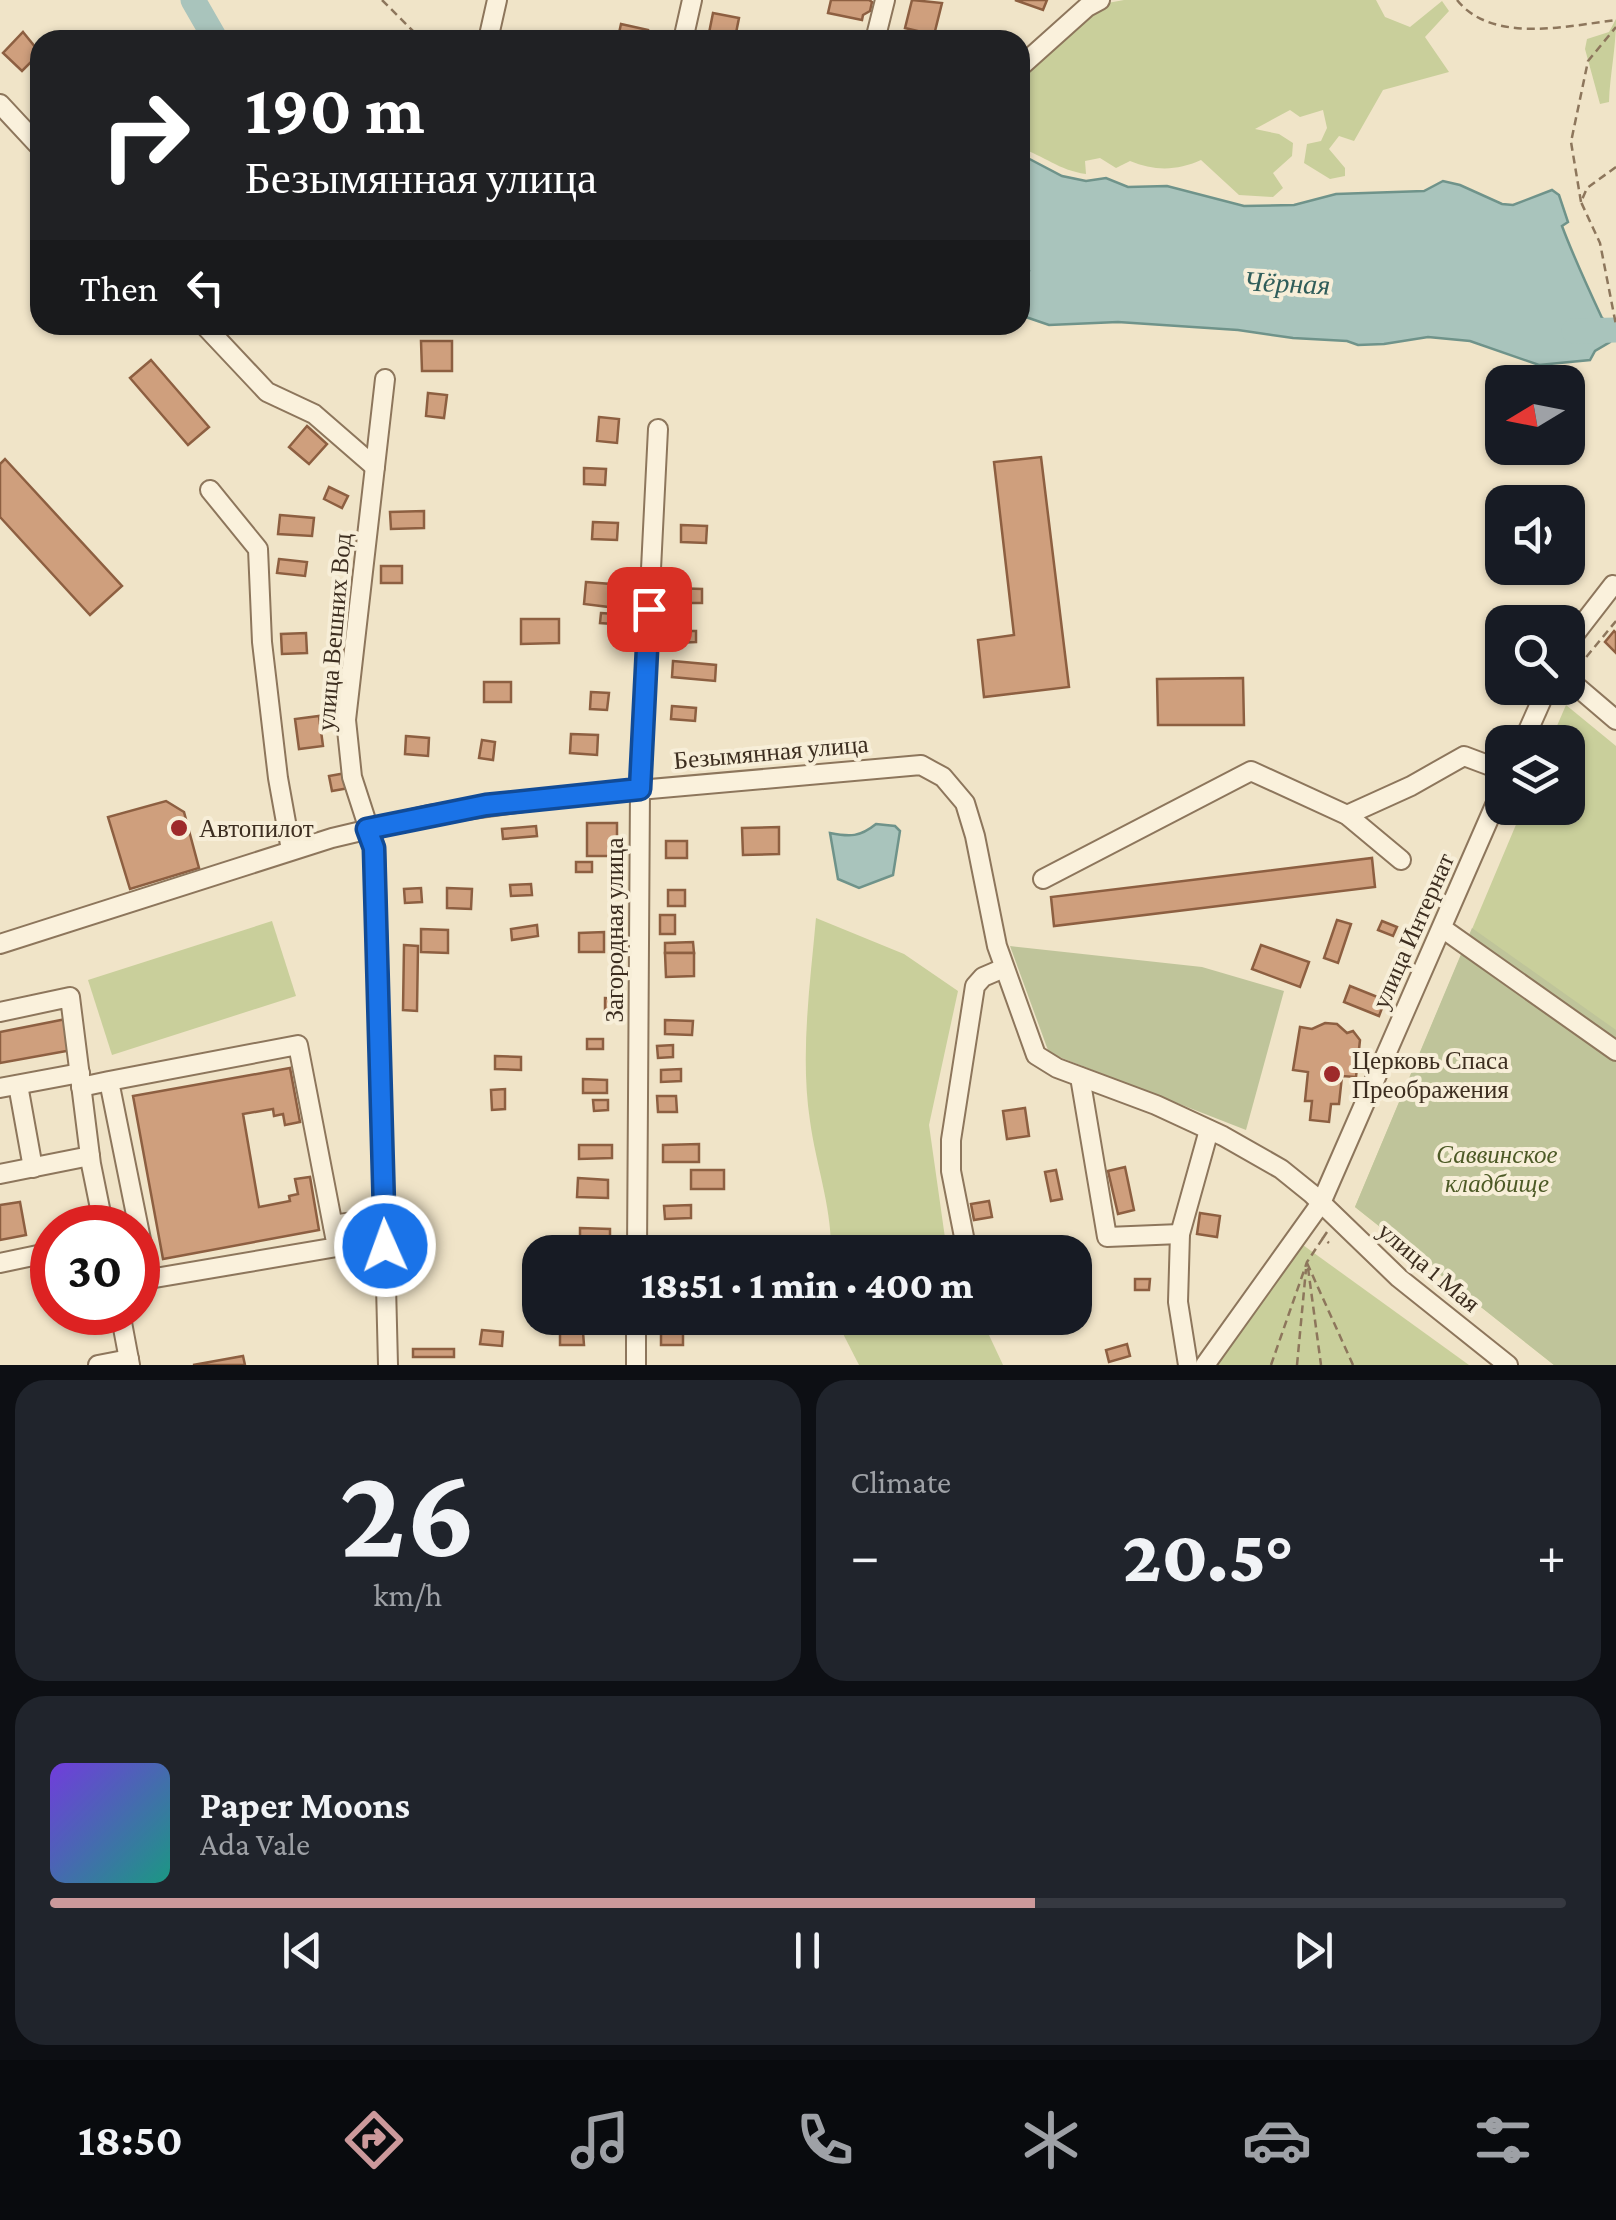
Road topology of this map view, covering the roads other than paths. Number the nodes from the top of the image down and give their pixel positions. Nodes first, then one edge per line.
1 (497, 0) edge
2 (692, 0) edge
3 (885, 0) edge
4 (1100, 0) edge
5 (490, 30) edge
6 (685, 30) edge
7 (878, 30) edge
8 (1030, 58) edge
9 (0, 104) edge
10 (30, 136) edge
11 (213, 335) edge
12 (384, 380) dead end
13 (658, 429) dead end
14 (375, 466) junction
15 (210, 490) dead end
16 (1613, 585) dead end
17 (1585, 622) edge
18 (1585, 694) edge
19 (1616, 720) edge
20 (1485, 764) edge
21 (640, 789) junction
22 (1347, 815) junction
23 (1486, 825) edge
24 (367, 829) junction
25 (292, 850) junction
26 (1401, 860) dead end
27 (1043, 879) dead end
28 (1442, 928) junction
29 (0, 944) edge
30 (1004, 968) junction
31 (0, 1012) edge
32 (1616, 1051) edge
33 (1080, 1077) junction
34 (81, 1080) junction
35 (109, 1081) junction
36 (9, 1086) edge
37 (1209, 1130) junction
38 (90, 1156) junction
39 (33, 1168) junction
40 (0, 1174) edge
41 (1321, 1203) junction
42 (100, 1205) edge
43 (384, 1217) junction
44 (332, 1225) junction
45 (1180, 1234) junction
46 (637, 1235) edge
47 (964, 1235) edge
48 (30, 1256) edge
49 (0, 1262) edge
50 (124, 1335) edge
51 (636, 1335) edge
52 (129, 1362) edge
53 (98, 1365) edge
54 (388, 1365) edge
55 (636, 1365) edge
56 (1188, 1365) edge
57 (1205, 1365) edge
58 (1508, 1365) edge

1 - 5 street
2 - 6 street
3 - 7 street
4 - 8 street
9 - 10 street
11 - 14 street
12 - 14 street, улица Вешних Вод
13 - 21 street, Загородная улица
14 - 24 street, улица Вешних Вод
15 - 25 street
16 - 17 street
18 - 19 street
20 - 22 street
21 - 24 street, Безымянная улица
21 - 30 street, Безымянная улица
21 - 46 street, Загородная улица
22 - 26 street
22 - 27 street
23 - 28 street, улица Интернат
24 - 25 street, Безымянная улица
24 - 43 street, улица Вешних Вод
25 - 29 street, Безымянная улица
28 - 32 street
28 - 41 street, улица Интернат
30 - 33 street, Безымянная улица
30 - 47 street
31 - 34 street
33 - 37 street, Безымянная улица
33 - 45 street
34 - 35 street
34 - 36 street
34 - 38 street
35 - 44 street
35 - 44 street
36 - 39 street
37 - 41 street, Безымянная улица
37 - 45 street
38 - 39 street
38 - 42 street
39 - 40 street
41 - 57 street, улица Интернат
41 - 58 street, улица 1 Мая
43 - 44 street
43 - 54 street, улица Вешних Вод
45 - 56 street
48 - 49 street
50 - 52 street
51 - 55 street
52 - 53 street

